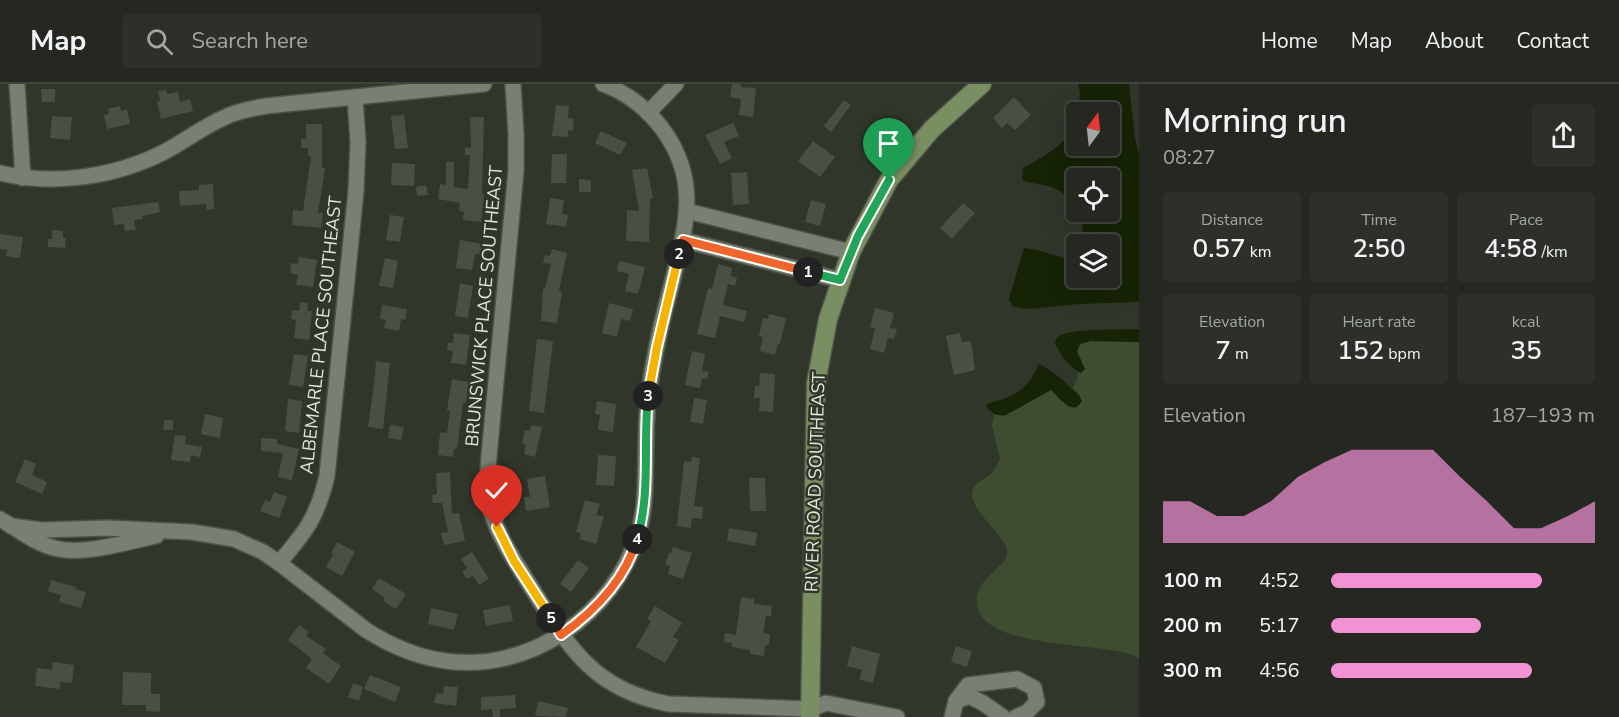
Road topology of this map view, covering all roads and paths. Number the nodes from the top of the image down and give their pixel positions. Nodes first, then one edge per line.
1 (17, 84) edge
2 (484, 84) edge
3 (513, 84) edge
4 (603, 84) edge
5 (676, 84) edge
6 (982, 84) edge
7 (355, 97) junction
8 (648, 113) junction
9 (0, 173) edge
10 (23, 178) junction
11 (687, 211) junction
12 (683, 240) junction
13 (851, 252) junction
14 (840, 280) junction
15 (6, 523) edge
16 (176, 532) junction
17 (279, 563) junction
18 (561, 635) junction
19 (956, 701) junction
20 (811, 713) edge
21 (897, 717) edge
22 (952, 717) edge
23 (1003, 717) edge
24 (1016, 717) edge

1 - 10 street
2 - 7 street
3 - 18 street, BRUNSWICK PLACE SOUTHEAST
4 - 8 street
5 - 8 street
6 - 13 main road, RIVER ROAD SOUTHEAST
7 - 10 street
7 - 17 street, ALBEMARLE PLACE SOUTHEAST
8 - 11 street
9 - 10 street
11 - 12 street
11 - 13 street
12 - 14 street
12 - 18 street
13 - 14 main road, RIVER ROAD SOUTHEAST
14 - 20 main road, RIVER ROAD SOUTHEAST
15 - 16 street
15 - 16 street
16 - 17 street
17 - 18 street
18 - 20 street, BRUNSWICK PLACE SOUTHEAST
19 - 22 street
19 - 23 street
19 - 24 street
20 - 21 street, BRUNSWICK PLACE SOUTHEAST

